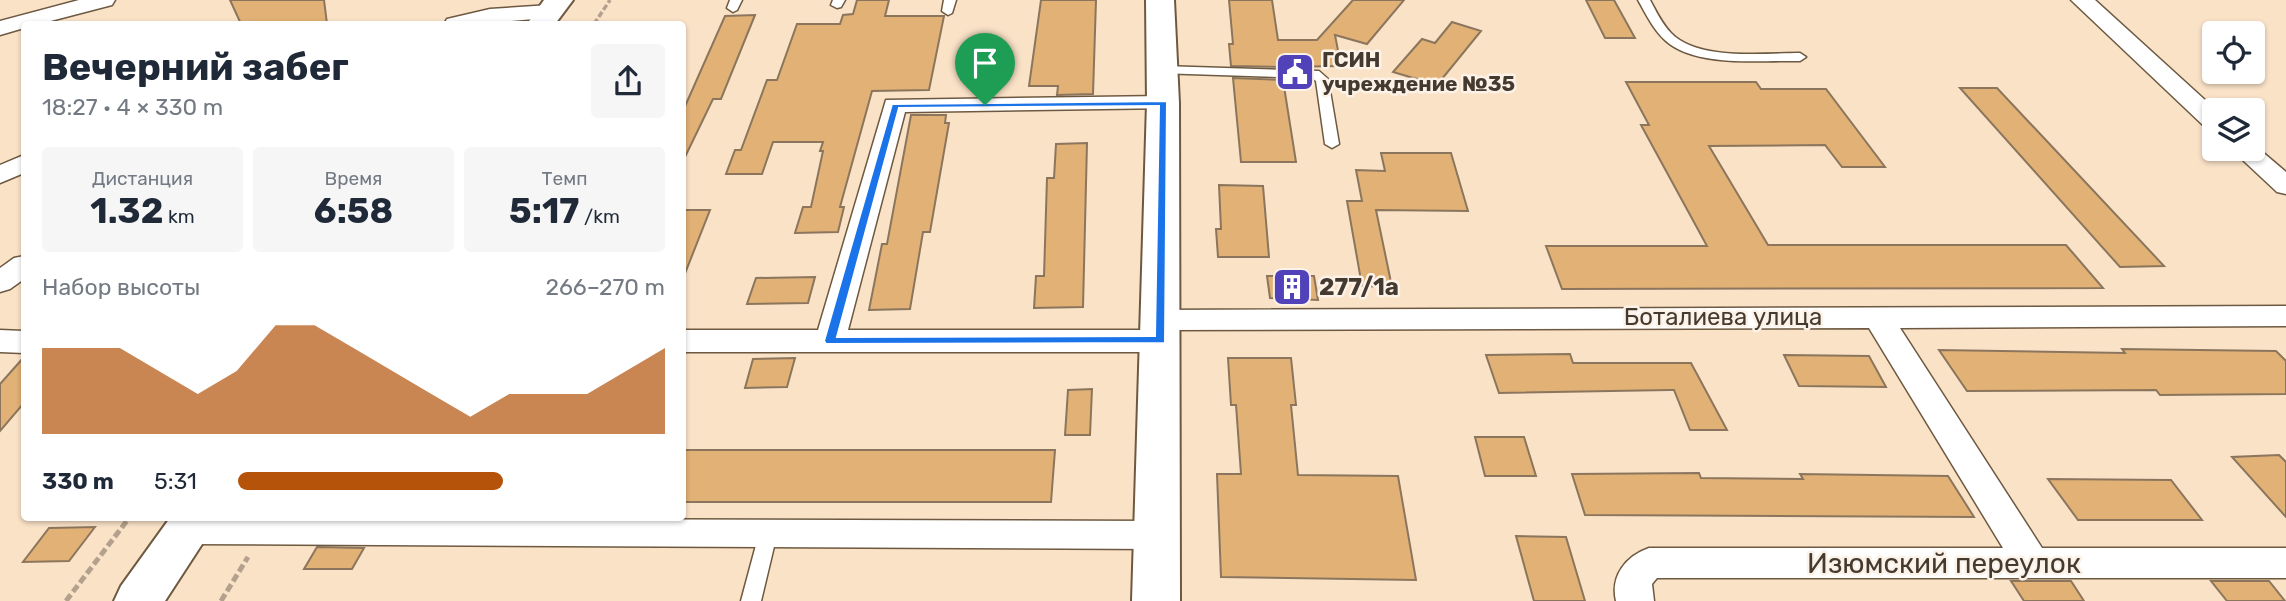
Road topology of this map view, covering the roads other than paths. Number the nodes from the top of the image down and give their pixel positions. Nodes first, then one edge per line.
1 (104, 0) edge
2 (1160, 0) edge
3 (1644, 0) edge
4 (2082, 0) edge
5 (550, 12) edge
6 (35, 21) edge
7 (465, 21) edge
8 (21, 24) edge
9 (0, 28) edge
10 (1800, 57) dead end
11 (1163, 87) junction
12 (2202, 111) edge
13 (1332, 144) dead end
14 (2258, 161) edge
15 (21, 164) edge
16 (0, 175) edge
17 (2286, 186) edge
18 (21, 267) edge
19 (0, 282) edge
20 (2286, 316) edge
21 (1878, 317) junction
22 (1161, 330) junction
23 (686, 341) edge
24 (830, 341) junction
25 (192, 524) edge
26 (768, 534) junction
27 (1157, 535) junction
28 (2032, 563) junction
29 (2286, 563) edge
30 (138, 601) edge
31 (751, 601) edge
32 (1156, 601) edge
33 (1635, 601) edge

1 - 6 street
2 - 11 street
3 - 10 lane
4 - 12 street
5 - 7 street
8 - 9 street
11 - 13 lane
11 - 22 street
11 - 24 street
14 - 17 street
15 - 16 street
18 - 19 street
20 - 21 street, Боталиева улица
21 - 22 street, Боталиева улица
21 - 28 street
22 - 24 street, Боталиева улица
22 - 27 street
23 - 24 street, Боталиева улица
25 - 26 street
25 - 30 street
26 - 27 street
26 - 31 lane
27 - 32 street
28 - 29 street, Изюмский переулок
28 - 33 street, Изюмский переулок

